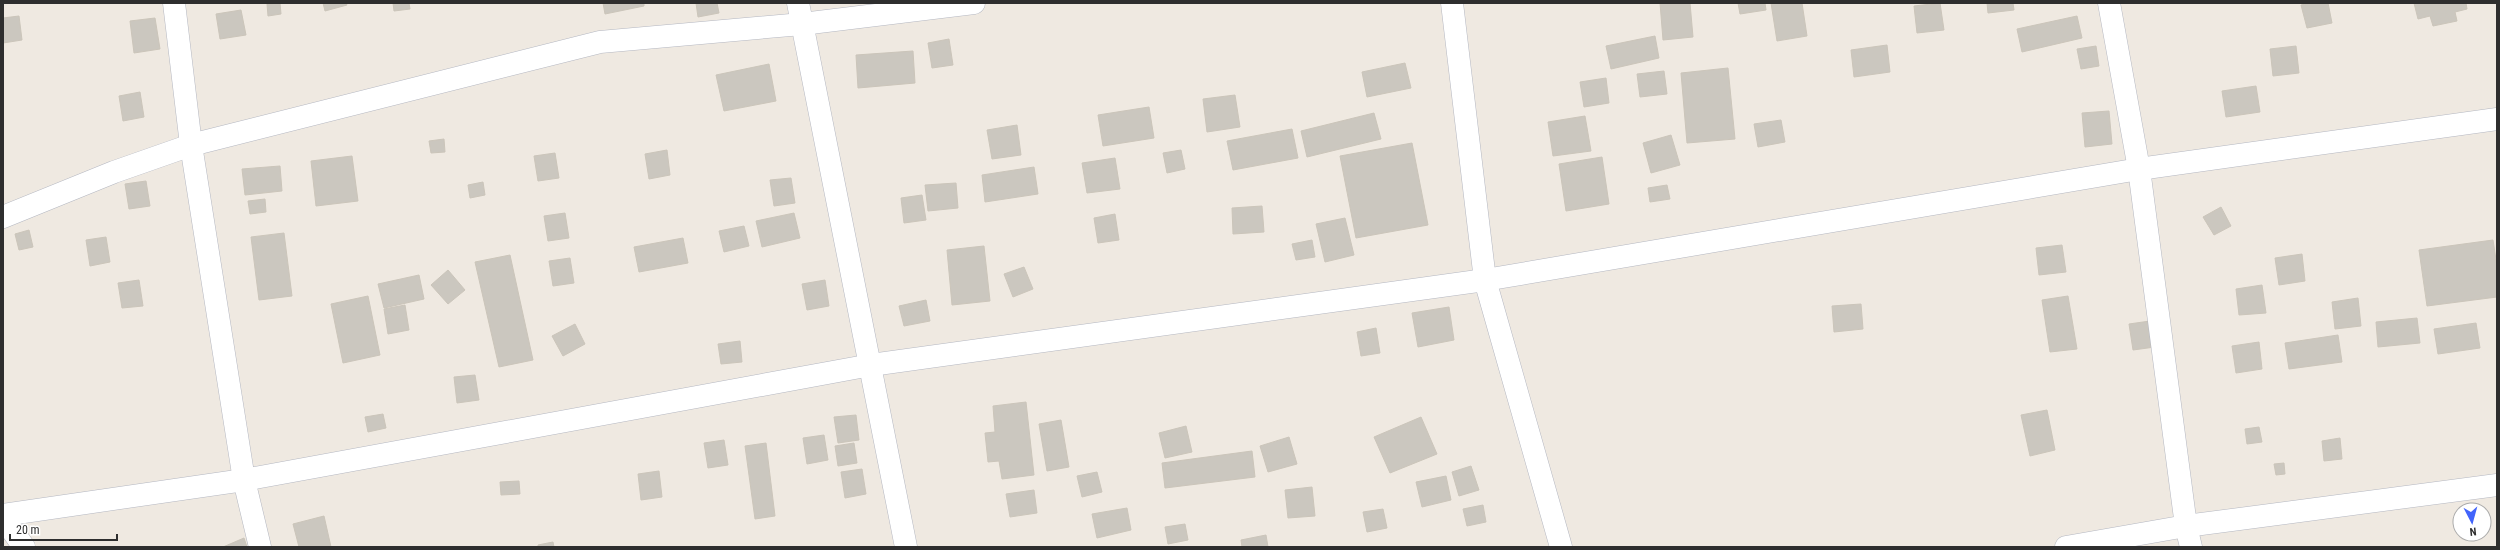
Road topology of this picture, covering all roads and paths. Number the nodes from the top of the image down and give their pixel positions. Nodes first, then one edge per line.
1 (174, 3) edge
2 (798, 3) edge
3 (974, 3) edge
4 (1452, 3) edge
5 (2109, 3) edge
6 (802, 24) junction
7 (2497, 119) edge
8 (191, 145) junction
9 (2139, 169) junction
10 (3, 217) edge
11 (1485, 280) junction
12 (871, 365) junction
13 (244, 480) junction
14 (2497, 485) edge
15 (3, 516) edge
16 (2186, 526) junction
17 (24, 547) edge
18 (260, 547) edge
19 (906, 547) edge
20 (1561, 547) edge
21 (2066, 547) edge
22 (2191, 547) edge

1 - 8 street
2 - 6 street
3 - 6 street
4 - 11 street
5 - 9 street
6 - 8 street
6 - 12 street
7 - 9 street
8 - 10 street
8 - 13 street
9 - 11 street
9 - 16 street
11 - 12 street
11 - 20 street
12 - 13 street
12 - 19 street
13 - 15 street
13 - 18 street
14 - 16 street
15 - 17 street
16 - 21 street
16 - 22 street

